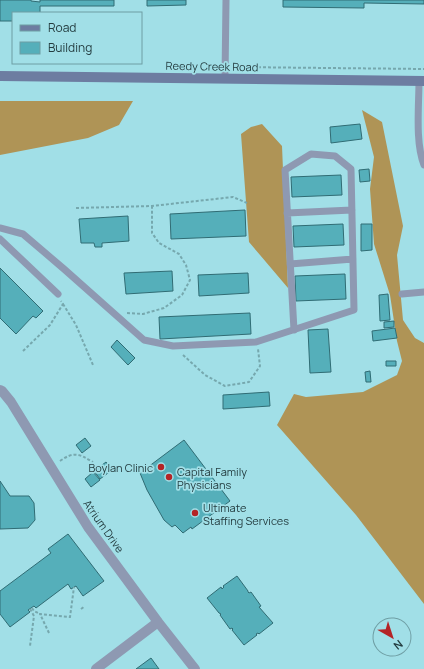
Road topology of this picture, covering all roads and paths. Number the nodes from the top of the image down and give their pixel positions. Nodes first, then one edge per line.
1 (226, 0) edge
2 (0, 76) edge
3 (225, 78) junction
4 (422, 81) edge
5 (424, 165) edge
6 (247, 204) dead end
7 (152, 206) junction
8 (76, 208) dead end
9 (352, 210) junction
10 (287, 213) junction
11 (0, 228) edge
12 (0, 239) edge
13 (353, 259) junction
14 (290, 264) junction
15 (424, 292) edge
16 (58, 294) joint
17 (402, 294) dead end
18 (63, 304) junction
19 (114, 313) junction
20 (294, 330) junction
21 (256, 342) junction
22 (173, 346) junction
23 (23, 351) dead end
24 (93, 365) dead end
25 (1, 390) edge
26 (93, 462) dead end
27 (52, 468) junction
28 (74, 587) dead end
29 (85, 606) dead end
30 (81, 608) dead end
31 (40, 614) junction
32 (158, 622) junction
33 (48, 633) dead end
34 (30, 646) dead end
35 (96, 669) edge
36 (195, 669) edge

1 - 3 lane
2 - 3 main road, Reedy Creek Road
3 - 4 main road, Reedy Creek Road
4 - 5 lane
6 - 7 path
7 - 8 path
7 - 19 path
9 - 10 lane
9 - 10 lane
9 - 13 lane
10 - 14 lane
11 - 19 lane
12 - 16 lane
13 - 14 lane
13 - 20 lane
14 - 20 lane
15 - 17 lane
16 - 18 path
18 - 23 path
18 - 24 path
19 - 22 lane
20 - 21 lane
21 - 22 lane
21 - 22 path
25 - 27 street, Atrium Drive
26 - 27 path
27 - 32 street, Atrium Drive
28 - 31 path
29 - 30 path
31 - 33 path
31 - 34 path
32 - 35 street
32 - 36 street, Atrium Drive

